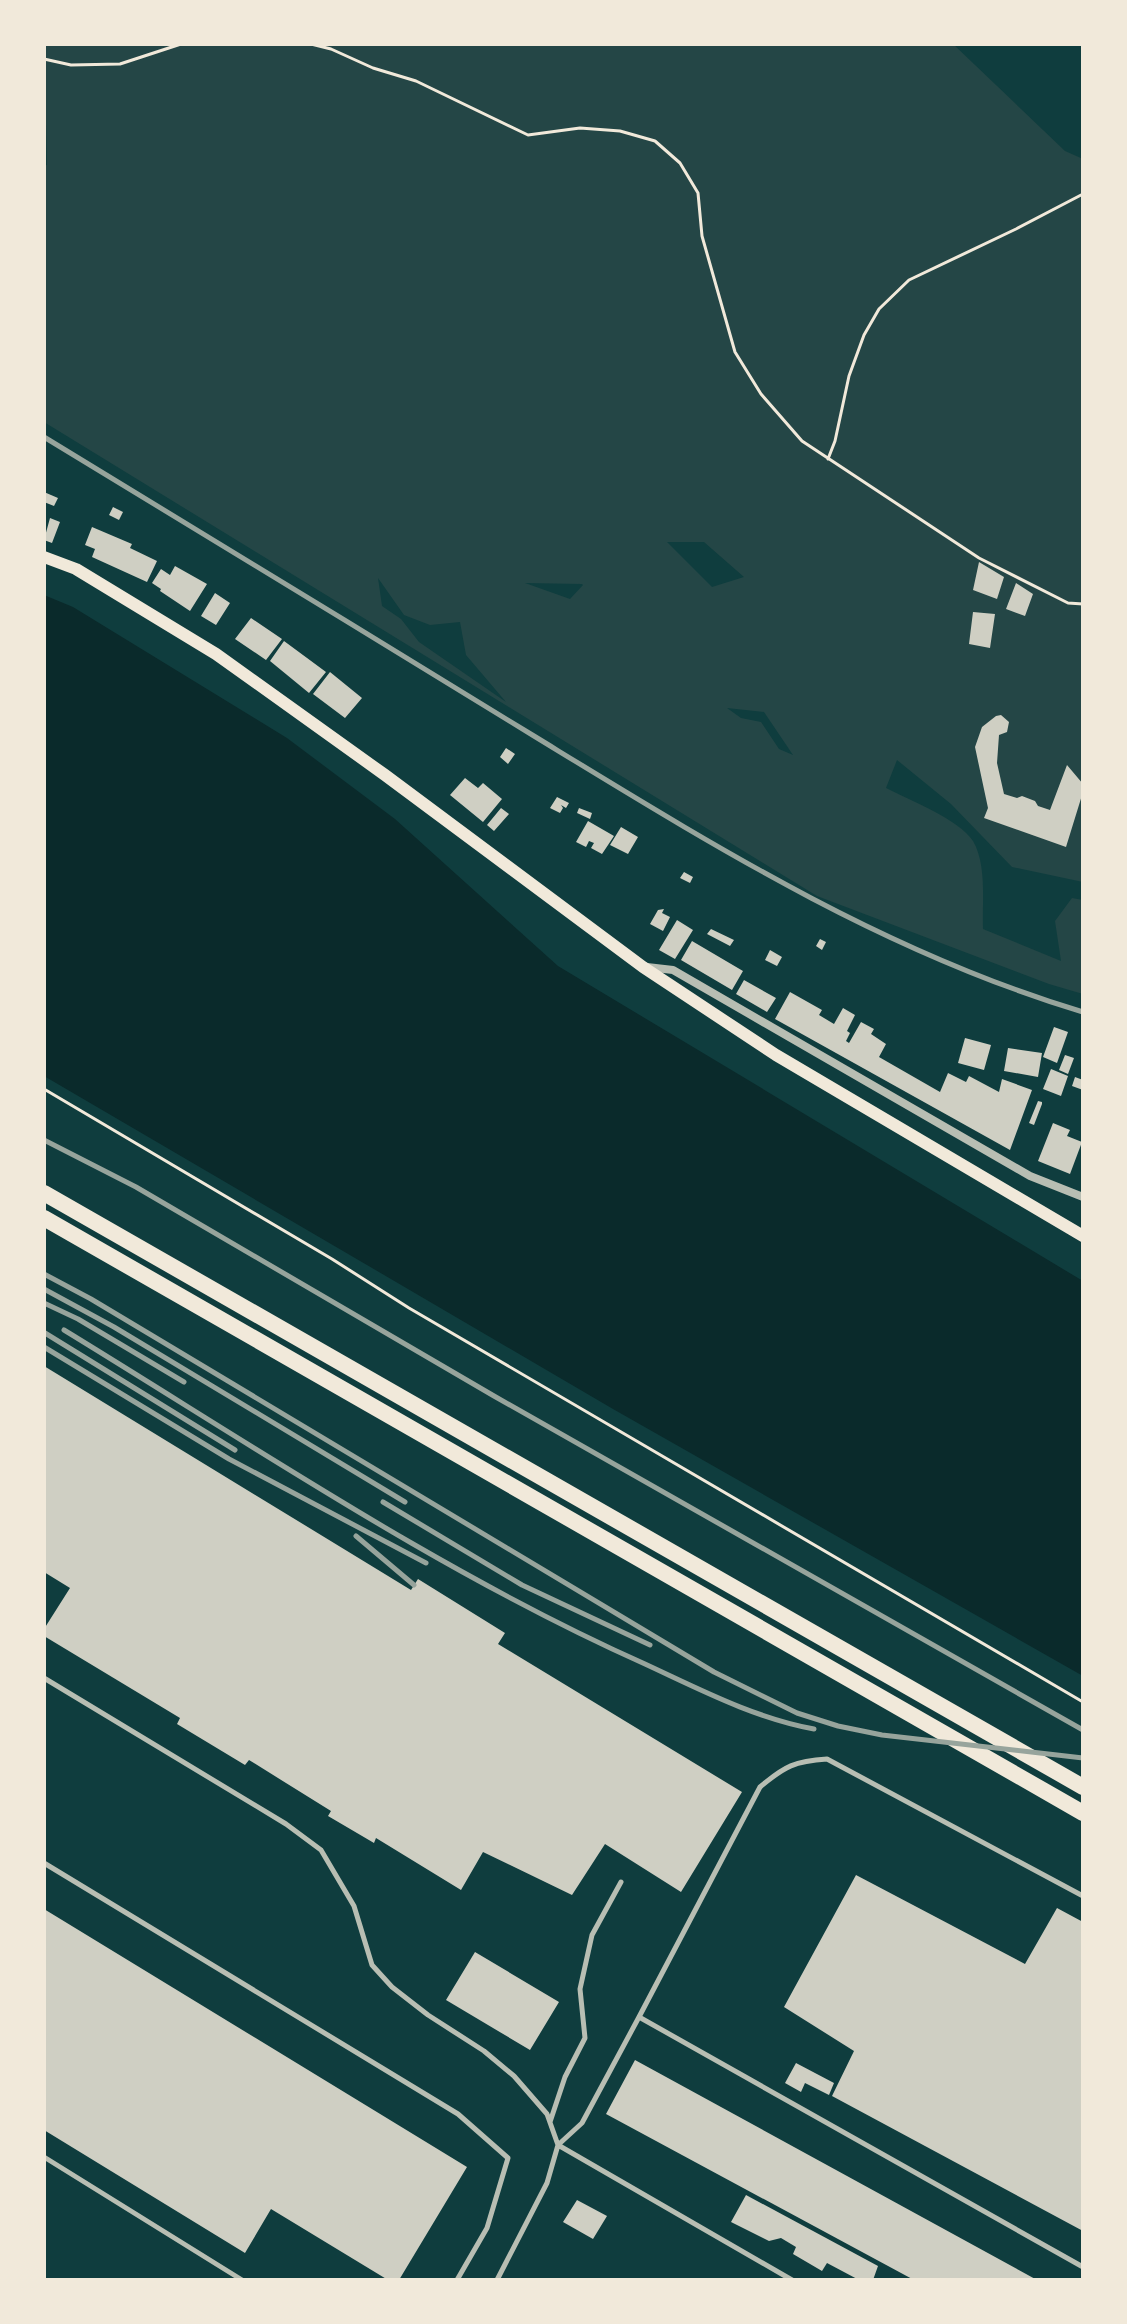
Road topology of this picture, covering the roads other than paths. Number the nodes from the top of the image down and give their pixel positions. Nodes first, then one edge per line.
1 (44, 557) edge
2 (643, 967) junction
3 (44, 1193) edge
4 (1083, 1197) edge
5 (44, 1218) edge
6 (1083, 1236) edge
7 (44, 1678) edge
8 (1081, 1786) edge
9 (1083, 1813) edge
10 (44, 1863) edge
11 (621, 1882) dead end
12 (1083, 1896) edge
13 (639, 2017) junction
14 (550, 2123) junction
15 (558, 2145) junction
16 (44, 2157) edge
17 (1083, 2267) edge
18 (242, 2280) edge
19 (457, 2280) edge
20 (497, 2280) edge
21 (792, 2280) edge

1 - 2 main road
2 - 4 street
2 - 6 main road
3 - 8 highway
5 - 9 highway
7 - 14 lane
10 - 19 lane
11 - 14 lane
12 - 13 lane
13 - 15 lane
13 - 17 lane
14 - 15 lane
15 - 20 lane
15 - 21 lane
16 - 18 lane

